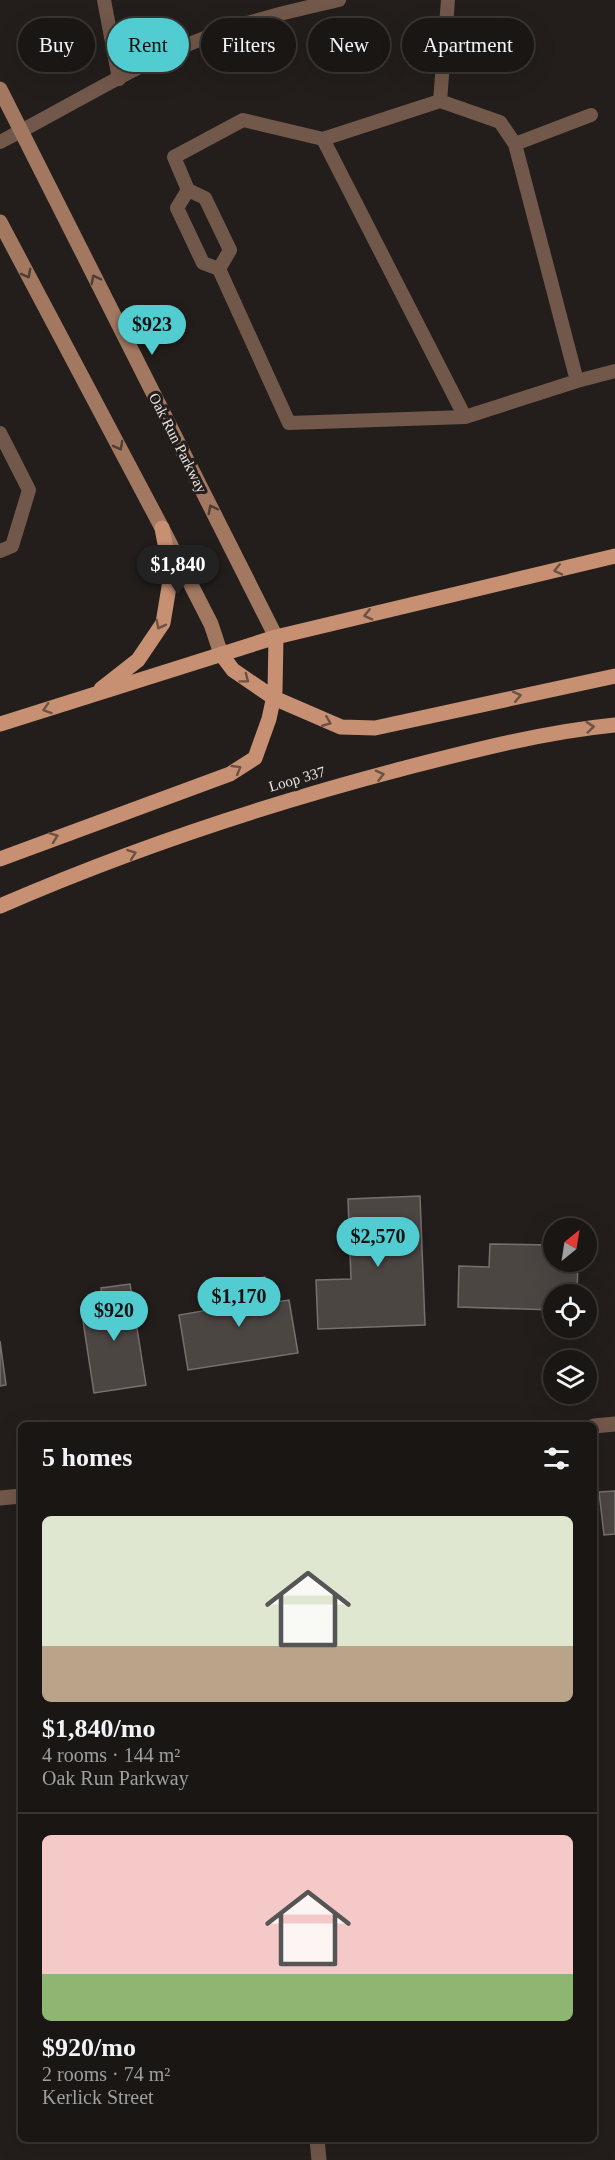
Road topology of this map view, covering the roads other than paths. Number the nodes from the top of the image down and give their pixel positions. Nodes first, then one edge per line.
1 (104, 0) edge
2 (339, 0) edge
3 (448, 0) edge
4 (119, 79) junction
5 (0, 89) edge
6 (440, 101) junction
7 (591, 115) dead end
8 (21, 132) junction
9 (323, 139) junction
10 (0, 142) edge
11 (515, 144) junction
12 (189, 190) junction
13 (0, 222) edge
14 (219, 269) junction
15 (615, 371) edge
16 (577, 381) junction
17 (465, 417) junction
18 (1, 436) edge
19 (162, 528) junction
20 (0, 551) edge
21 (615, 556) edge
22 (276, 637) junction
23 (221, 654) junction
24 (615, 676) edge
25 (94, 694) junction
26 (274, 698) junction
27 (0, 724) edge
28 (615, 725) edge
29 (0, 859) edge
30 (0, 906) edge
31 (615, 1424) edge
32 (597, 1426) edge
33 (18, 1496) edge
34 (0, 1498) edge
35 (317, 2142) edge
36 (319, 2160) edge

1 - 4 lane
2 - 4 lane
3 - 6 lane
4 - 8 lane
5 - 8 street, Oak Run Parkway
6 - 9 lane
6 - 11 lane
7 - 11 lane
8 - 10 lane
22 -> 8 street, Oak Run Parkway
9 - 12 lane
9 - 17 lane
11 - 16 lane
12 - 14 lane
12 - 14 lane
13 -> 19 street
14 - 17 lane
15 - 16 lane
16 - 17 lane
18 - 20 lane
19 - 23 street
19 -> 25 main road
21 -> 22 main road
22 - 23 main road
22 - 26 main road
23 - 25 main road
23 -> 26 main road
26 -> 24 main road
25 -> 27 main road
29 -> 26 main road
30 -> 28 main road, Loop 337
31 - 32 street
33 - 34 street
35 - 36 street

